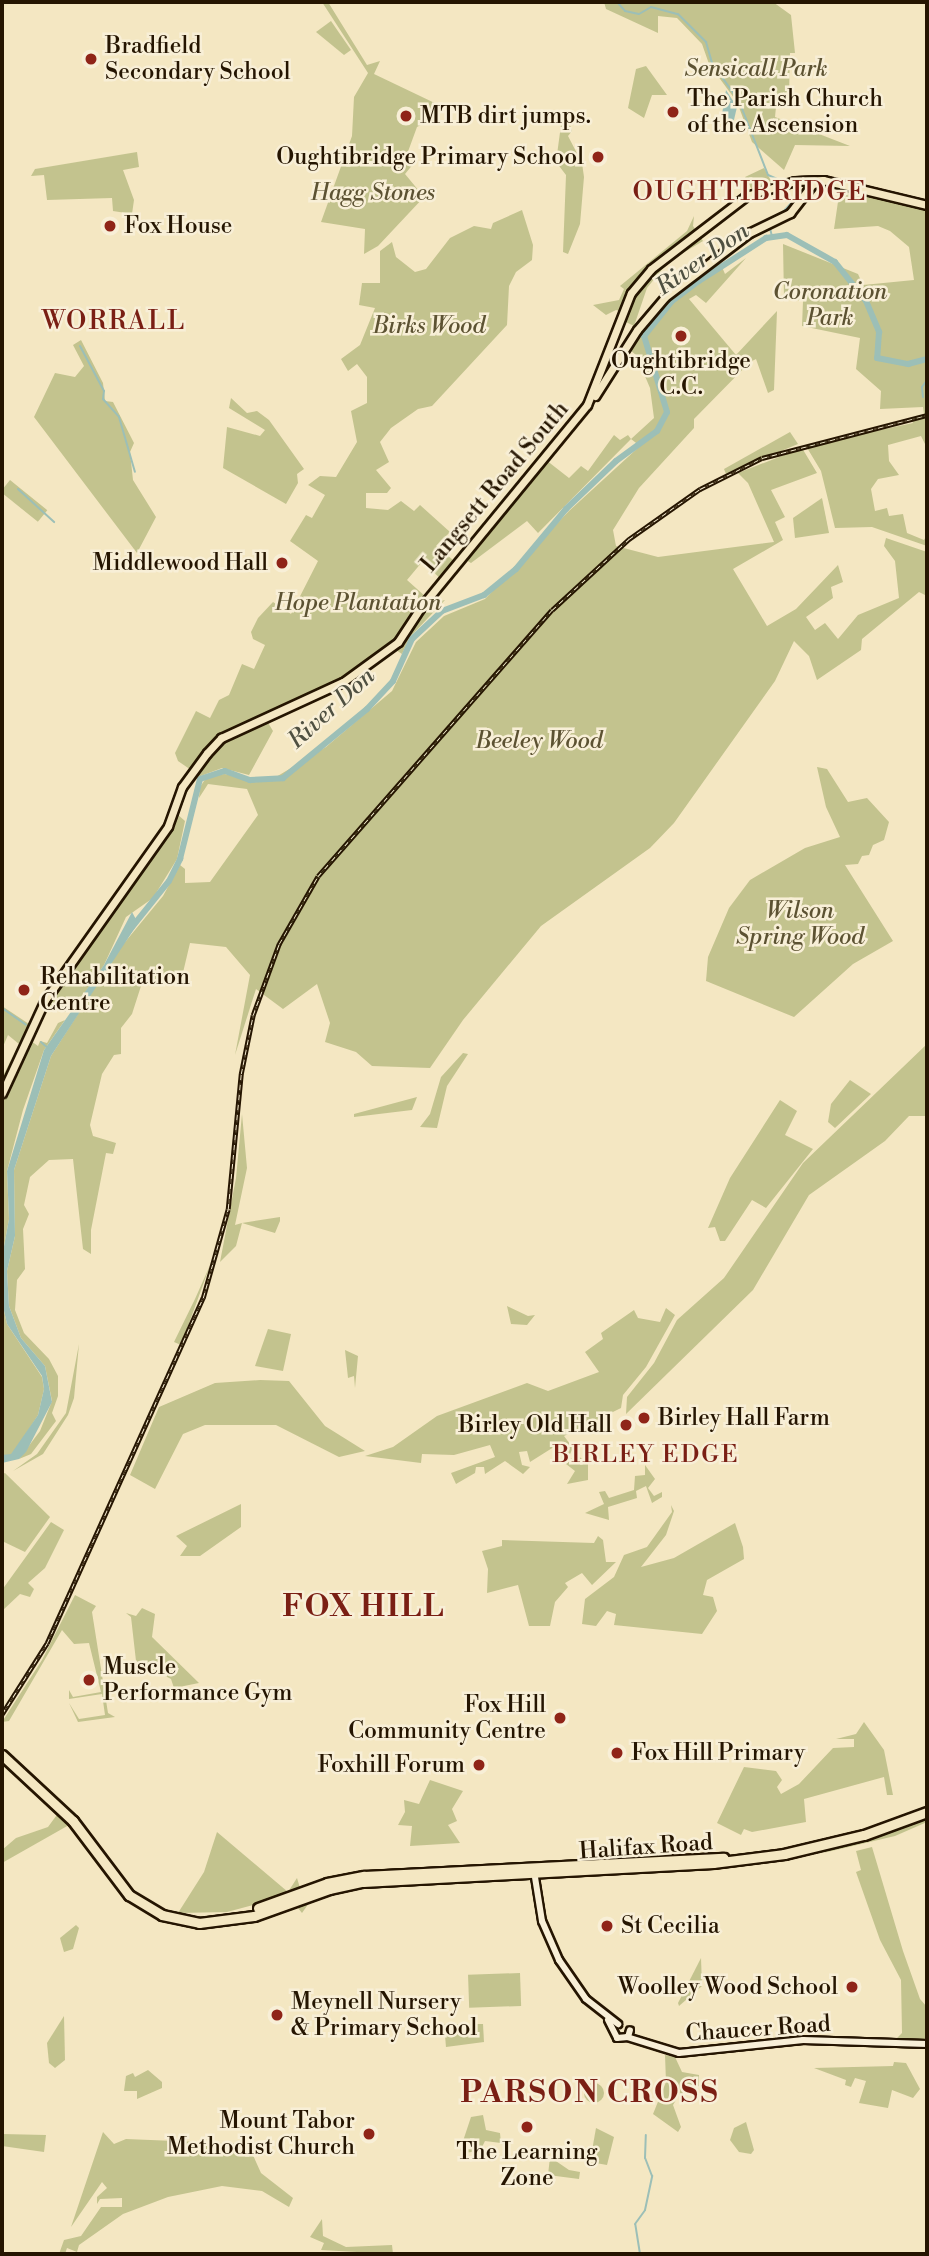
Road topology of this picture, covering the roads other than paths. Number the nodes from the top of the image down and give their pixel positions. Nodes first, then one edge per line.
1 (809, 182) junction
2 (927, 205) edge
3 (601, 382) junction
4 (2, 1093) edge
5 (2, 1747) edge
6 (2, 1755) edge
7 (27, 1775) junction
8 (927, 1812) edge
9 (534, 1869) junction
10 (608, 2020) junction
11 (618, 2024) junction
12 (630, 2030) junction
13 (613, 2031) junction
14 (627, 2037) junction
15 (636, 2038) junction
16 (927, 2044) edge

1 - 2 main road
1 - 3 main road
1 - 3 main road
3 - 4 main road, Langsett Road South
5 - 7 highway, Halifax Road
6 - 7 highway, Halifax Road
7 - 9 highway, Halifax Road
8 - 9 highway, Halifax Road
9 - 10 main road
10 - 11 main road
10 - 13 main road
11 - 12 main road
11 - 13 main road
12 - 14 main road
12 - 15 main road
13 - 14 main road
14 - 15 main road, Chaucer Road
15 - 16 main road, Chaucer Road

